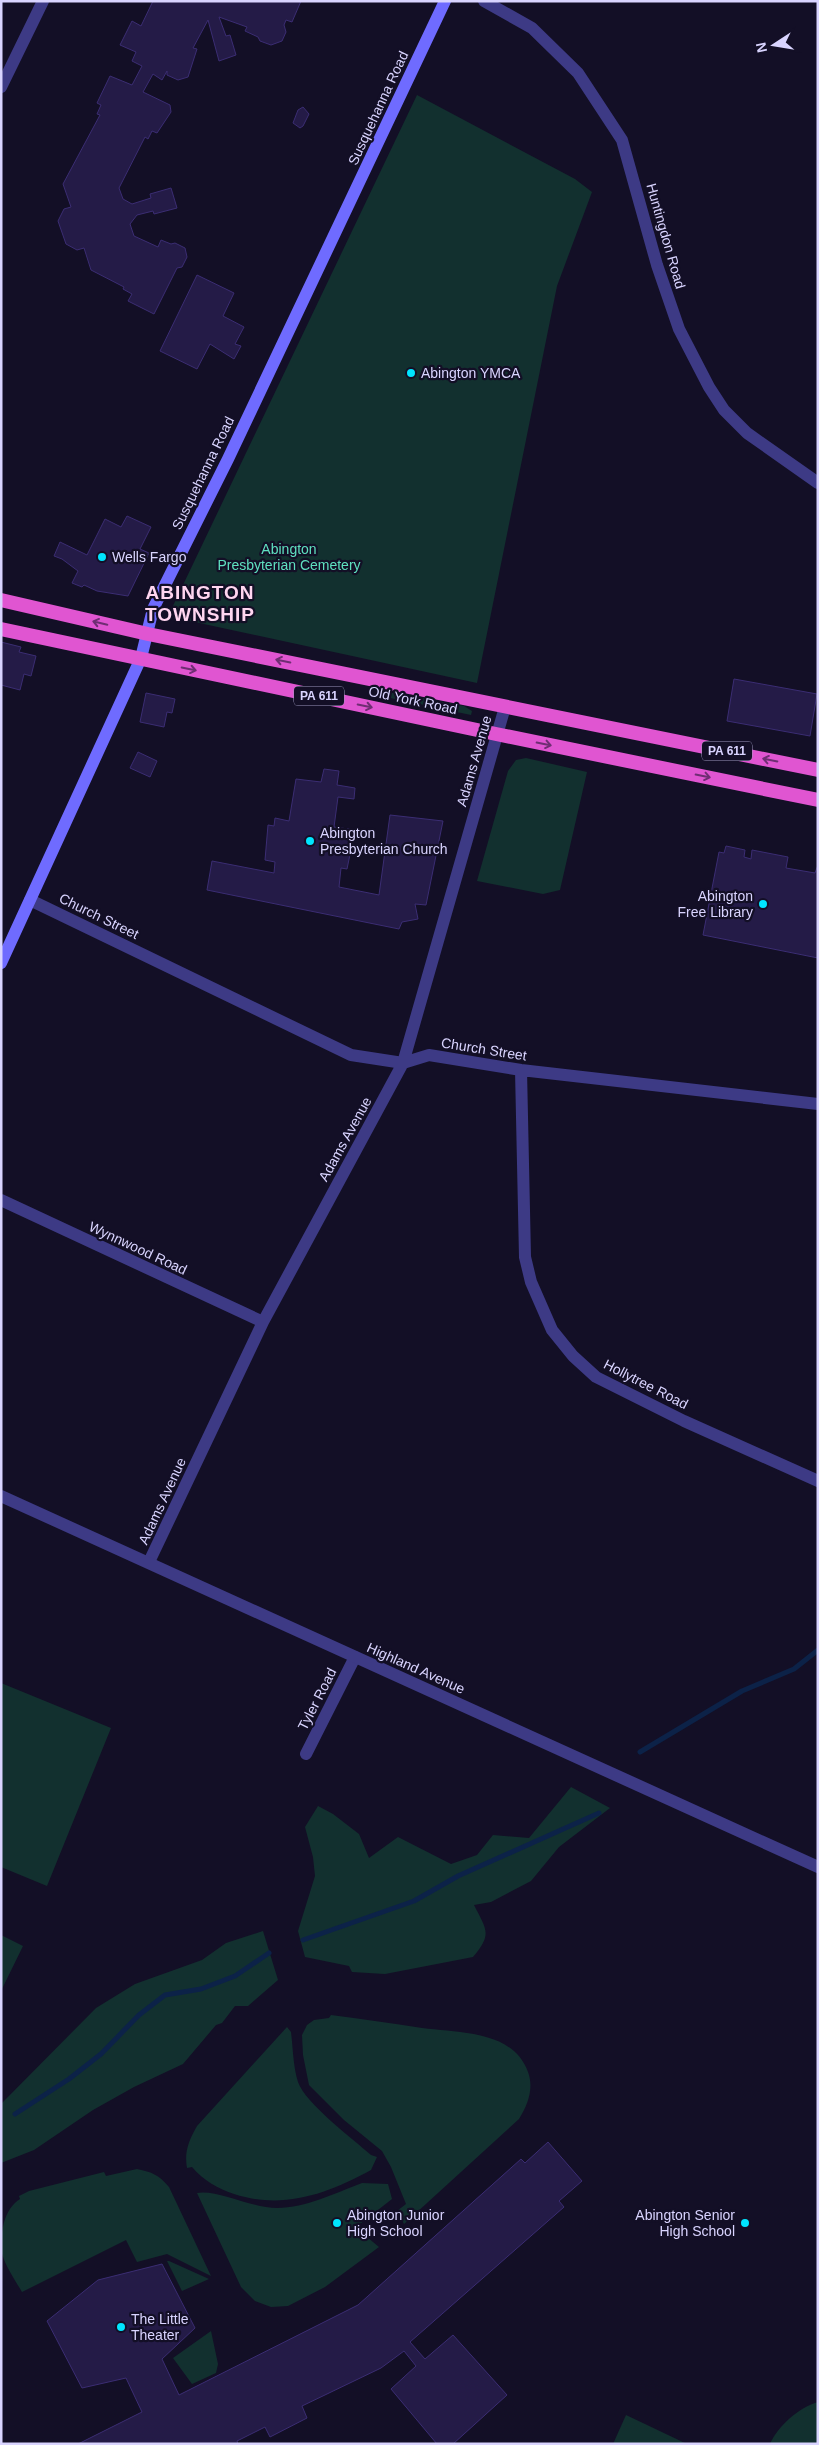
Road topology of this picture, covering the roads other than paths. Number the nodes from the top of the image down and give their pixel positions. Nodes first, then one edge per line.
1 (43, 1) edge
2 (445, 1) edge
3 (484, 1) edge
4 (1, 87) edge
5 (818, 483) edge
6 (1, 600) edge
7 (1, 629) edge
8 (148, 634) junction
9 (141, 658) junction
10 (505, 707) junction
11 (496, 734) junction
12 (818, 770) edge
13 (818, 800) edge
14 (30, 900) junction
15 (1, 963) edge
16 (403, 1063) junction
17 (521, 1070) junction
18 (818, 1104) edge
19 (1, 1200) edge
20 (263, 1322) junction
21 (818, 1481) edge
22 (1, 1496) edge
23 (149, 1562) junction
24 (355, 1657) junction
25 (306, 1754) dead end
26 (818, 1867) edge

1 - 4 street
2 - 8 main road, Susquehanna Road
3 - 5 street, Huntingdon Road
8 -> 6 highway, Old York Road / PA 611
7 - 9 highway, Old York Road / PA 611
8 - 9 main road, Susquehanna Road
10 -> 8 highway, Old York Road / PA 611
9 -> 11 highway, Old York Road / PA 611
9 - 14 main road, Susquehanna Road
10 - 11 street, Adams Avenue
12 -> 10 highway, Old York Road / PA 611
11 -> 13 highway, Old York Road / PA 611
11 - 16 street, Adams Avenue
14 - 15 main road, Susquehanna Road
14 - 16 street, Church Street
16 - 17 street, Church Street
16 - 20 street, Adams Avenue
17 - 18 street, Church Street
17 - 21 street, Hollytree Road
19 - 20 street, Wynnwood Road
20 - 23 street, Adams Avenue
22 - 23 street, Highland Avenue
23 - 24 street, Highland Avenue
24 - 25 street, Tyler Road
24 - 26 street, Highland Avenue

